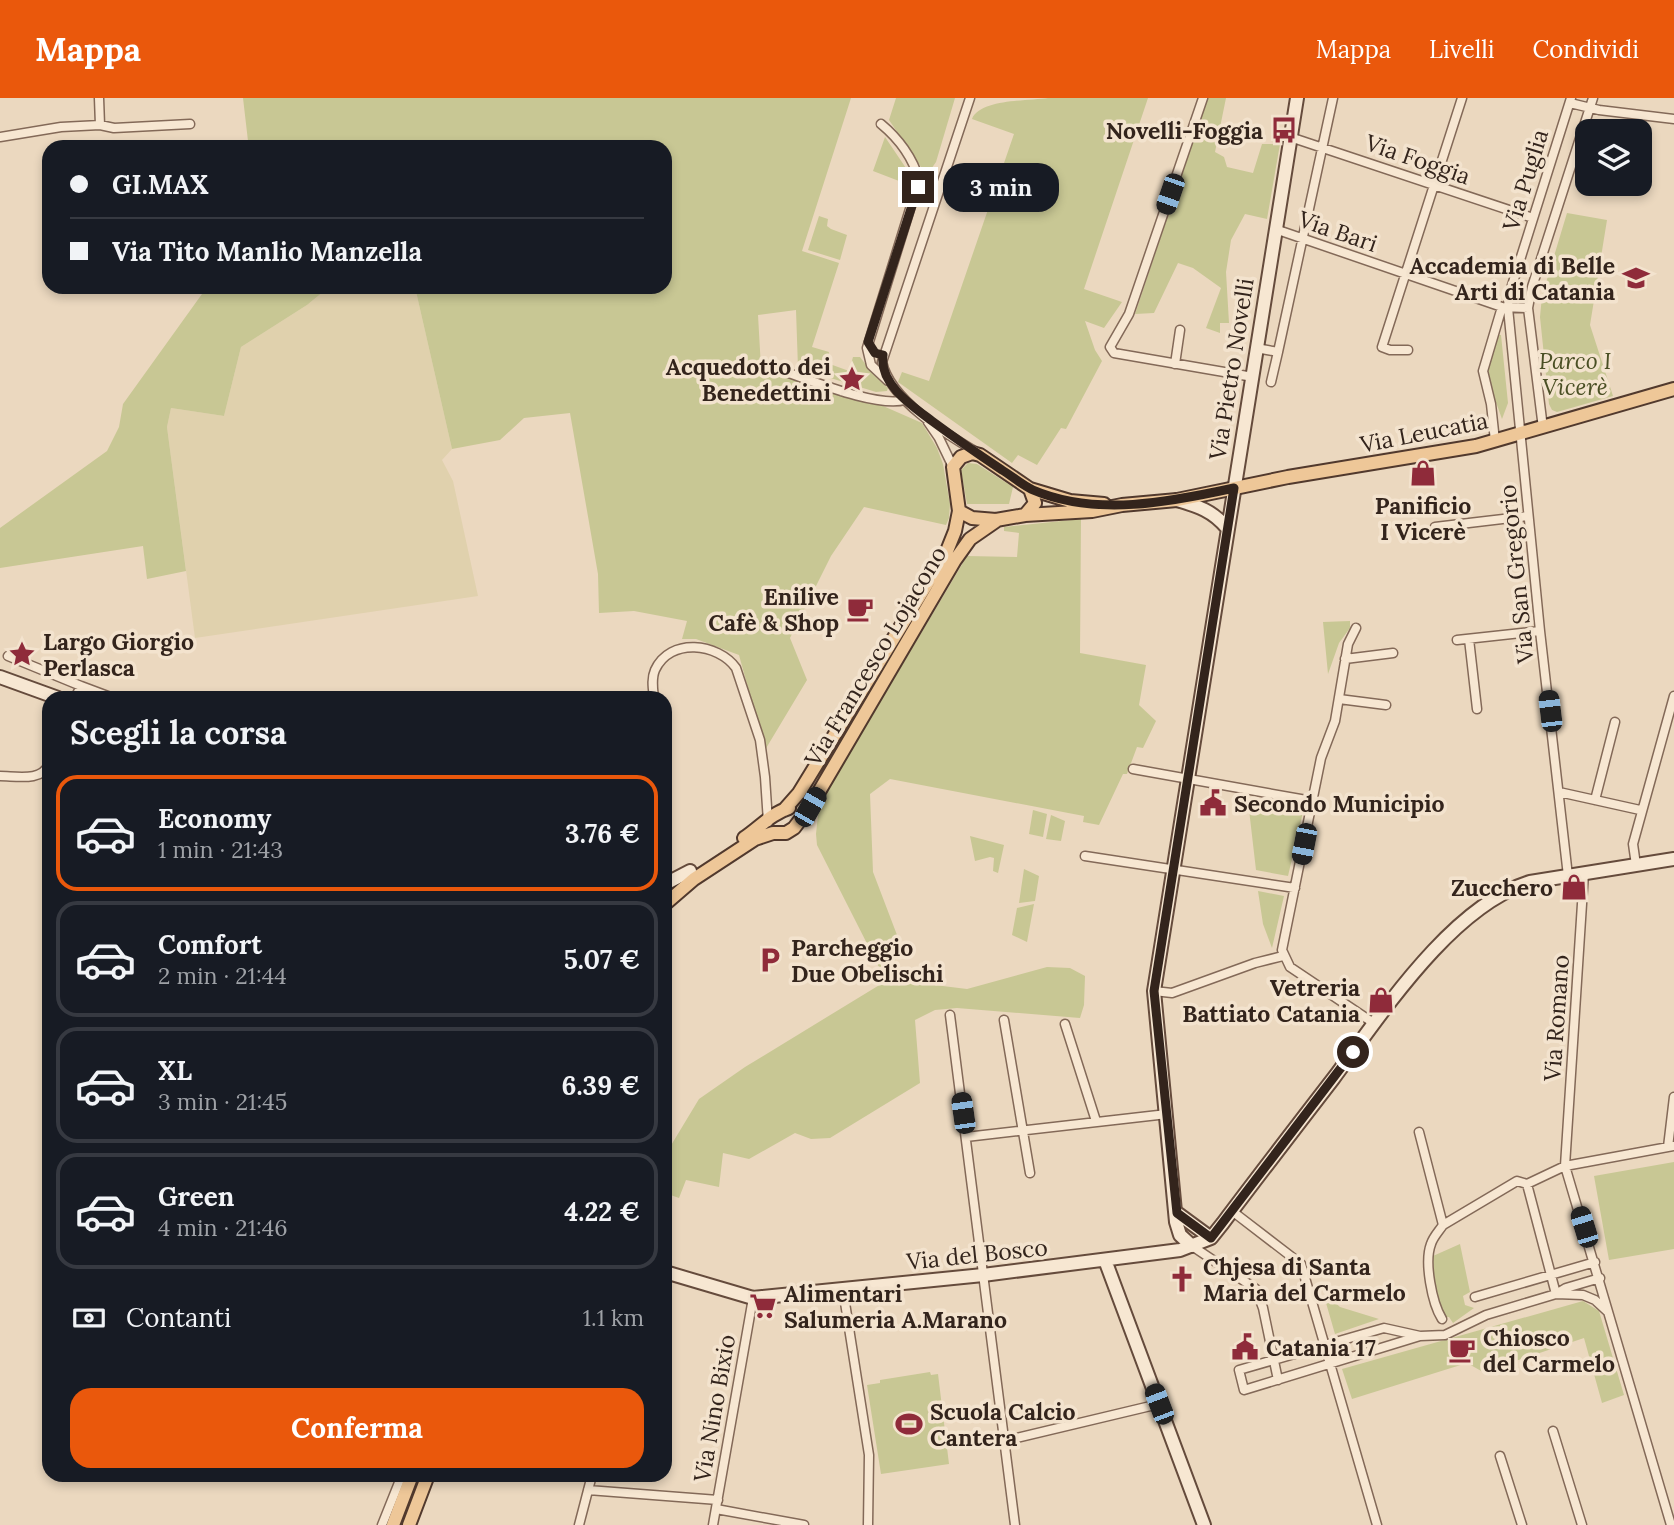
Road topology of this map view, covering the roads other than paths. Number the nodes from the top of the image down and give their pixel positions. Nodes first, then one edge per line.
1 (99, 98) edge
2 (970, 98) edge
3 (1203, 98) edge
4 (1297, 98) edge
5 (1333, 98) edge
6 (1462, 98) edge
7 (1593, 98) edge
8 (1570, 100) edge
9 (1590, 108) junction
10 (1674, 118) edge
11 (190, 124) dead end
12 (881, 124) dead end
13 (100, 125) junction
14 (0, 137) edge
15 (1290, 137) junction
16 (1322, 147) junction
17 (1434, 184) junction
18 (1534, 218) junction
19 (1275, 229) junction
20 (1302, 239) junction
21 (1406, 274) junction
22 (1505, 307) junction
23 (1528, 307) junction
24 (1180, 330) dead end
25 (868, 342) junction
26 (1256, 348) junction
27 (1408, 350) dead end
28 (1278, 352) junction
29 (883, 355) junction
30 (1175, 365) junction
31 (777, 369) dead end
32 (1253, 377) junction
33 (1271, 382) dead end
34 (891, 383) junction
35 (1674, 388) edge
36 (905, 400) junction
37 (922, 414) junction
38 (1543, 428) junction
39 (1521, 434) junction
40 (1495, 441) junction
41 (980, 455) junction
42 (953, 467) junction
43 (1234, 488) junction
44 (1030, 489) junction
45 (1177, 500) junction
46 (1122, 505) junction
47 (958, 511) junction
48 (1024, 515) junction
49 (1528, 516) junction
50 (996, 520) junction
51 (1435, 527) dead end
52 (1227, 528) junction
53 (1356, 628) dead end
54 (1540, 631) junction
55 (1469, 639) junction
56 (1457, 640) dead end
57 (1393, 653) dead end
58 (8, 656) dead end
59 (1345, 659) junction
60 (0, 677) edge
61 (81, 686) junction
62 (78, 691) edge
63 (94, 691) edge
64 (654, 691) edge
65 (42, 692) edge
66 (1674, 696) edge
67 (1339, 699) junction
68 (1386, 705) dead end
69 (1477, 709) dead end
70 (1615, 722) dead end
71 (1133, 769) dead end
72 (42, 774) edge
73 (0, 776) edge
74 (1188, 778) junction
75 (1559, 792) junction
76 (1595, 800) junction
77 (1312, 801) junction
78 (784, 810) junction
79 (1640, 810) junction
80 (798, 821) junction
81 (771, 827) junction
82 (1085, 856) dead end
83 (1674, 859) edge
84 (1636, 865) junction
85 (1173, 869) junction
86 (690, 872) junction
87 (1584, 873) junction
88 (1568, 876) junction
89 (672, 881) edge
90 (1295, 888) junction
91 (672, 894) edge
92 (672, 897) edge
93 (1283, 956) junction
94 (1154, 991) junction
95 (950, 1015) dead end
96 (1004, 1020) dead end
97 (1065, 1024) dead end
98 (1374, 1024) junction
99 (1674, 1097) edge
100 (1167, 1114) junction
101 (1096, 1121) junction
102 (1023, 1130) junction
103 (1419, 1132) dead end
104 (966, 1137) junction
105 (1671, 1147) edge
106 (1566, 1166) junction
107 (1030, 1173) dead end
108 (1527, 1184) junction
109 (1232, 1211) junction
110 (1177, 1213) junction
111 (1443, 1225) junction
112 (1211, 1238) junction
113 (1186, 1248) junction
114 (1105, 1260) junction
115 (1595, 1262) junction
116 (672, 1274) edge
117 (1551, 1274) junction
118 (983, 1275) junction
119 (1600, 1278) junction
120 (842, 1290) junction
121 (1556, 1294) junction
122 (1475, 1297) dead end
123 (753, 1298) junction
124 (1611, 1314) junction
125 (1443, 1319) dead end
126 (1420, 1336) junction
127 (1325, 1345) junction
128 (1272, 1361) junction
129 (1330, 1364) junction
130 (1278, 1380) junction
131 (1159, 1404) junction
132 (1553, 1431) dead end
133 (1004, 1441) junction
134 (1500, 1456) dead end
135 (399, 1482) edge
136 (409, 1482) edge
137 (425, 1482) edge
138 (590, 1482) edge
139 (588, 1490) junction
140 (717, 1504) junction
141 (411, 1522) edge
142 (382, 1525) edge
143 (393, 1525) edge
144 (579, 1525) edge
145 (713, 1525) edge
146 (804, 1525) edge
147 (868, 1525) edge
148 (1014, 1525) edge
149 (1205, 1525) edge
150 (1377, 1525) edge
151 (1521, 1525) edge
152 (1581, 1525) edge
153 (1671, 1525) edge

1 - 13 street
2 - 29 street
3 - 30 street
4 - 15 main road, Via Pietro Novelli
5 - 16 street
6 - 17 street
7 - 9 street, Via Puglia
8 - 9 street, Via Puglia
8 - 18 street, Via Puglia
9 - 10 street
9 - 23 street, Via Puglia
11 - 13 street
12 - 25 street
13 - 14 street
15 - 16 street, Via Foggia
15 - 19 main road, Via Pietro Novelli
16 - 17 street, Via Foggia
16 - 20 street
17 - 18 street, Via Foggia
17 - 21 street
18 - 22 street, Via Puglia
19 - 20 street, Via Bari
19 - 26 main road, Via Pietro Novelli
20 - 21 street, Via Bari
20 - 28 street
21 - 22 street, Via Bari
21 - 27 street
22 - 23 street
22 - 39 street, Via Puglia
22 - 40 street, Via Puglia
23 - 38 street, Via Puglia
24 - 30 street
25 - 29 street
25 - 34 street
26 - 28 street
26 - 32 main road, Via Pietro Novelli
28 - 33 street
29 - 34 street
30 - 32 street
31 - 36 street
32 - 43 main road, Via Pietro Novelli
34 - 36 street
35 - 38 main road, Via Leucatia
36 - 37 street
37 - 41 street
37 - 42 street
38 - 39 main road, Via Leucatia
39 - 40 main road, Via Leucatia
39 - 49 street, Via San Gregorio
40 - 43 main road, Via Leucatia
41 - 42 main road
41 - 44 main road, Via Leucatia
42 - 47 main road
43 - 45 main road, Via Leucatia
43 - 52 main road, Via Pietro Novelli
44 - 46 main road, Via Leucatia
44 - 48 main road
45 - 46 main road, Via Leucatia
45 - 52 main road, Via Leucatia
46 - 48 main road, Via Leucatia
47 - 50 main road
47 - 78 main road, Via Francesco Lojacono
48 - 50 main road, Via Leucatia
49 - 51 street
49 - 54 street, Via San Gregorio
50 - 80 main road, Via Francesco Lojacono
52 - 74 main road, Via Pietro Novelli
53 - 59 street
54 - 55 street
54 - 75 street, Via San Gregorio
55 - 56 street
55 - 69 street
57 - 59 street
58 - 61 street
59 - 67 street
60 - 65 main road
61 - 62 street
61 - 63 street
64 - 81 street
66 - 79 street
67 - 68 street
67 - 77 street
70 - 76 street
71 - 74 street
72 - 73 street
74 - 77 street
74 - 85 main road, Via Pietro Novelli
75 - 76 street
75 - 88 street, Via San Gregorio
76 - 79 street
77 - 90 street
78 - 80 main road
78 - 81 main road
79 - 84 street
80 - 81 main road
81 - 86 main road
81 - 92 main road
82 - 85 street
83 - 84 main road, Via del Bosco
84 - 87 main road, Via del Bosco
85 - 90 street
85 - 94 main road, Via Pietro Novelli
86 - 89 main road
86 - 91 main road
87 - 88 main road, Via del Bosco
87 - 106 street, Via Romano
88 - 98 main road, Via del Bosco
90 - 93 street
93 - 94 street
93 - 98 street
94 - 100 main road, Via Pietro Novelli
95 - 104 street
96 - 102 street
97 - 101 street
98 - 109 main road, Via del Bosco
99 - 105 street
100 - 101 street
100 - 110 main road, Via Pietro Novelli
101 - 102 street
102 - 104 street
102 - 107 street
103 - 111 street
104 - 118 street
105 - 106 street
106 - 108 street
106 - 115 street
108 - 111 street
108 - 117 street
109 - 112 main road, Via del Bosco
109 - 127 street
110 - 112 main road
110 - 113 main road, Via Pietro Novelli
111 - 125 street
112 - 113 main road, Via del Bosco
113 - 114 main road, Via del Bosco
113 - 128 street
114 - 118 main road, Via del Bosco
114 - 131 main road
115 - 117 street
115 - 119 street
116 - 123 main road, Via del Bosco
117 - 121 street
117 - 122 street
118 - 120 main road, Via del Bosco
118 - 133 street
119 - 121 street
119 - 124 street
120 - 123 main road, Via del Bosco
120 - 147 street
121 - 124 street
121 - 126 street
123 - 140 street, Via Nino Bixio
124 - 153 street
126 - 127 street
126 - 129 street
127 - 128 street
127 - 129 street
128 - 130 street
128 - 130 street
129 - 130 street
129 - 150 street
131 - 133 street
131 - 149 main road
132 - 152 street
133 - 148 street
134 - 151 street
135 - 142 street
136 - 143 main road
137 - 141 main road
138 - 139 street
139 - 140 street
139 - 144 street
140 - 145 street, Via Nino Bixio
140 - 146 street

